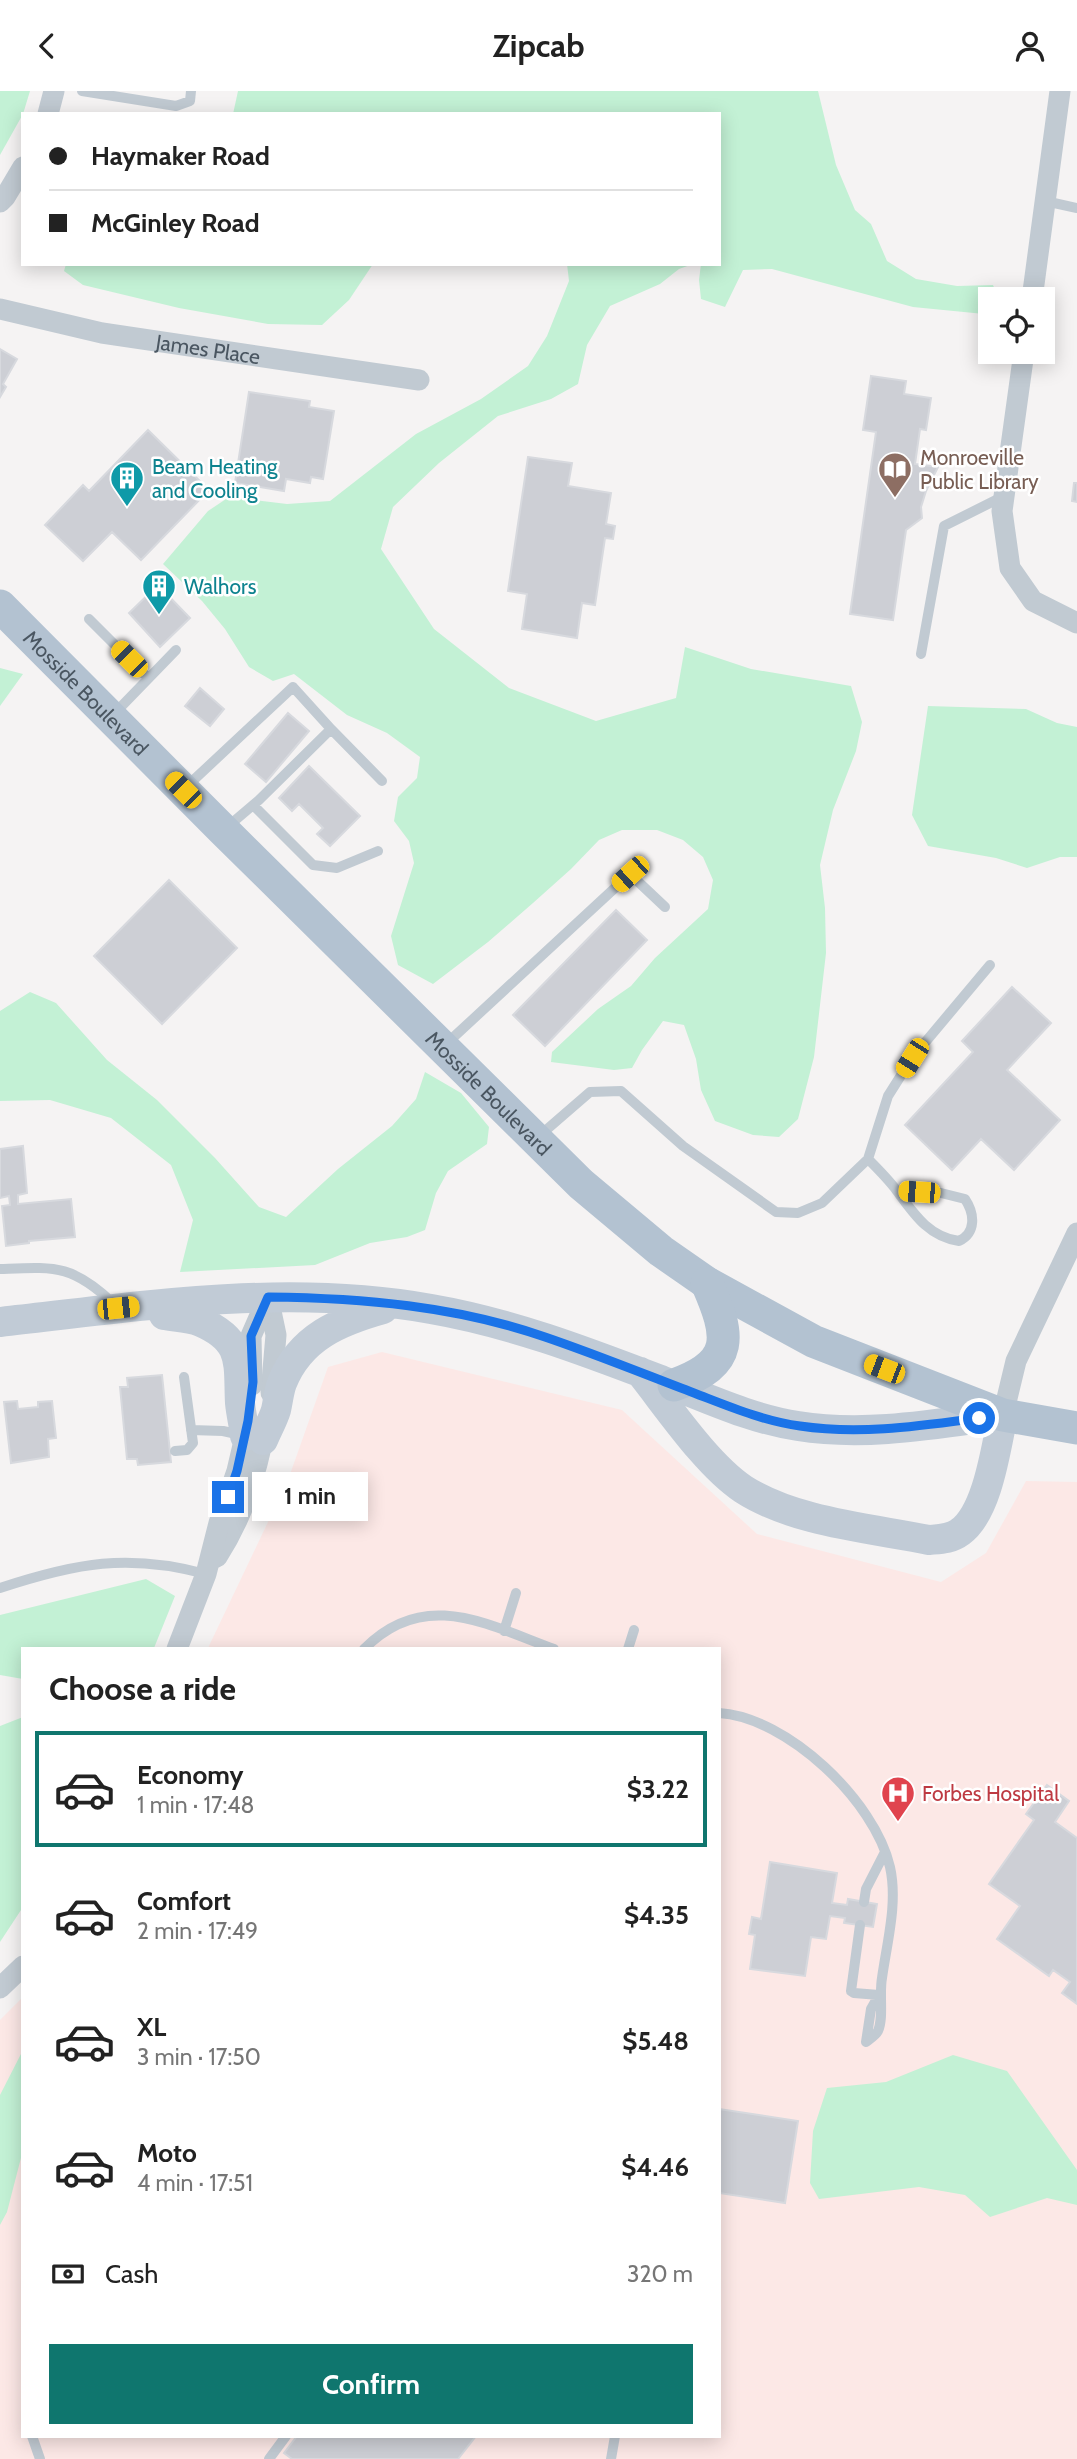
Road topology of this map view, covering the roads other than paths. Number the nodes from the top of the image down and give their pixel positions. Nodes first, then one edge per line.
1 (54, 91) edge
2 (82, 91) edge
3 (191, 91) edge
4 (1060, 91) edge
5 (49, 112) edge
6 (21, 170) edge
7 (1045, 201) junction
8 (0, 202) edge
9 (1077, 208) edge
10 (1033, 287) edge
11 (0, 309) edge
12 (1022, 364) edge
13 (419, 380) dead end
14 (1003, 496) junction
15 (1, 609) edge
16 (89, 619) dead end
17 (1077, 623) edge
18 (176, 650) dead end
19 (921, 654) dead end
20 (148, 678) junction
21 (111, 717) junction
22 (331, 729) junction
23 (382, 781) dead end
24 (183, 790) junction
25 (253, 805) junction
26 (223, 830) junction
27 (378, 851) dead end
28 (665, 907) dead end
29 (990, 965) dead end
30 (443, 1047) junction
31 (536, 1139) junction
32 (868, 1159) junction
33 (897, 1190) junction
34 (1077, 1233) edge
35 (0, 1269) edge
36 (707, 1283) junction
37 (268, 1297) junction
38 (400, 1304) junction
39 (118, 1308) junction
40 (0, 1322) edge
41 (640, 1372) junction
42 (184, 1377) dead end
43 (674, 1385) junction
44 (1003, 1415) junction
45 (1077, 1428) edge
46 (191, 1430) junction
47 (254, 1438) junction
48 (175, 1451) dead end
49 (206, 1574) junction
50 (0, 1588) edge
51 (516, 1593) dead end
52 (634, 1630) dead end
53 (504, 1631) junction
54 (178, 1647) edge
55 (366, 1647) edge
56 (548, 1647) edge
57 (629, 1647) edge
58 (721, 1713) edge
59 (886, 1852) junction
60 (864, 1902) dead end
61 (860, 1925) dead end
62 (21, 1968) edge
63 (0, 1988) edge
64 (33, 2438) edge
65 (285, 2438) edge
66 (615, 2438) edge
67 (40, 2459) edge
68 (269, 2459) edge
69 (611, 2459) edge

1 - 5 street
2 - 3 lane
4 - 7 street
6 - 8 street
7 - 9 lane
7 - 10 street
11 - 13 street, James Place
12 - 14 street
14 - 17 street
14 - 19 lane
15 - 21 main road, Mosside Boulevard
16 - 20 lane
18 - 20 lane
20 - 21 lane
21 - 24 main road, Mosside Boulevard
22 - 23 lane
22 - 24 lane
22 - 25 lane
24 - 26 main road, Mosside Boulevard
25 - 26 lane
25 - 27 lane
26 - 30 main road, Mosside Boulevard
28 - 30 lane
29 - 32 lane
30 - 31 main road, Mosside Boulevard
31 - 32 lane
31 - 36 main road, Mosside Boulevard
32 - 33 lane
33 - 33 lane
34 - 44 street
35 - 39 lane
36 - 43 main road
36 - 44 main road, Mosside Boulevard
37 - 38 main road
37 - 39 main road
37 - 47 street
38 - 41 main road
38 - 47 main road
39 - 40 main road
39 - 47 main road
41 - 43 main road
41 - 44 main road
42 - 46 lane
43 - 44 main road
44 - 45 main road, Mosside Boulevard
46 - 47 lane
46 - 48 lane
47 - 49 street
49 - 50 lane
49 - 54 street
51 - 53 lane
52 - 57 lane
53 - 55 lane
53 - 56 lane
58 - 59 lane
59 - 60 lane
59 - 61 lane
62 - 63 street
64 - 67 lane
65 - 68 lane
66 - 69 lane

